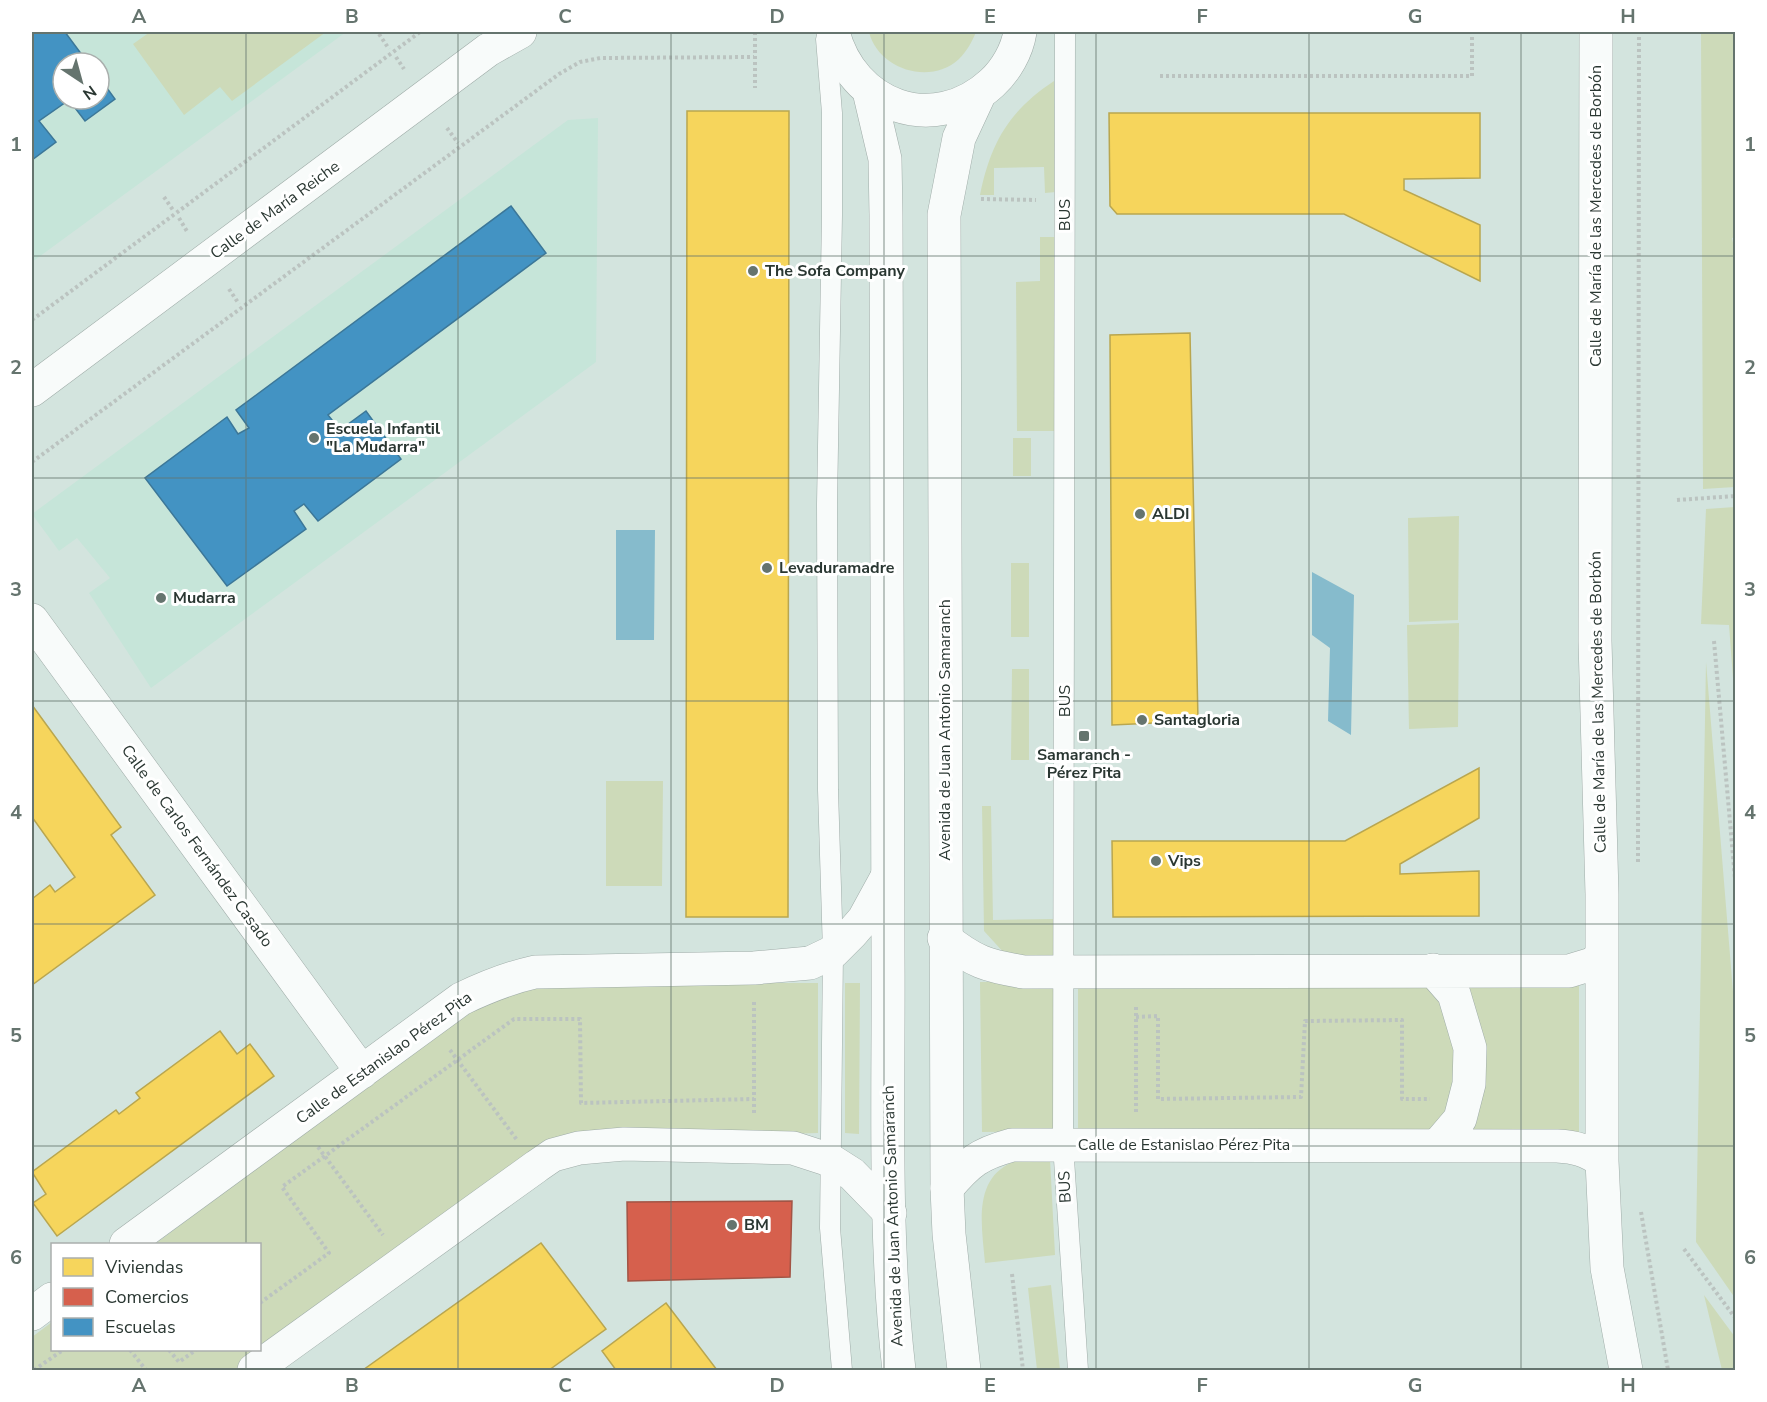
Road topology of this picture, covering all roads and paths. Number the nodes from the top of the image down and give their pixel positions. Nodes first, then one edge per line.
1 (420, 32) edge
2 (520, 32) edge
3 (755, 32) edge
4 (825, 32) edge
5 (833, 32) edge
6 (1020, 32) edge
7 (1065, 32) edge
8 (1472, 32) edge
9 (1596, 32) edge
10 (1639, 32) edge
11 (379, 34) dead end
12 (481, 41) edge
13 (389, 49) dead end
14 (396, 57) dead end
15 (754, 57) junction
16 (407, 73) dead end
17 (1160, 76) dead end
18 (755, 88) dead end
19 (869, 91) junction
20 (979, 95) junction
21 (447, 128) dead end
22 (458, 144) dead end
23 (164, 197) dead end
24 (979, 199) dead end
25 (1047, 200) dead end
26 (173, 210) dead end
27 (179, 219) dead end
28 (189, 233) dead end
29 (229, 289) dead end
30 (239, 304) dead end
31 (32, 320) edge
32 (32, 390) edge
33 (32, 462) edge
34 (1736, 496) edge
35 (1677, 500) dead end
36 (32, 620) edge
37 (1714, 641) dead end
38 (1638, 867) dead end
39 (887, 877) junction
40 (1736, 890) edge
41 (944, 938) junction
42 (833, 952) junction
43 (1601, 957) junction
44 (1433, 970) junction
45 (1063, 971) junction
46 (754, 994) dead end
47 (1136, 999) dead end
48 (1136, 1017) junction
49 (448, 1046) dead end
50 (458, 1060) junction
51 (362, 1072) junction
52 (1465, 1098) junction
53 (754, 1099) junction
54 (754, 1122) dead end
55 (1136, 1123) dead end
56 (312, 1139) dead end
57 (521, 1144) dead end
58 (1063, 1144) junction
59 (1437, 1146) junction
60 (325, 1156) junction
61 (830, 1160) junction
62 (1602, 1161) junction
63 (947, 1188) junction
64 (1640, 1206) dead end
65 (890, 1213) junction
66 (387, 1242) dead end
67 (129, 1243) edge
68 (1684, 1249) dead end
69 (1012, 1274) dead end
70 (51, 1300) edge
71 (261, 1302) edge
72 (32, 1314) edge
73 (1736, 1319) edge
74 (62, 1351) edge
75 (131, 1351) edge
76 (171, 1351) edge
77 (194, 1351) edge
78 (34, 1371) edge
79 (146, 1371) edge
80 (254, 1371) edge
81 (842, 1371) edge
82 (899, 1371) edge
83 (964, 1371) edge
84 (1023, 1371) edge
85 (1078, 1371) edge
86 (1626, 1371) edge
87 (1668, 1371) edge

1 - 31 path
2 - 12 street, Calle de María Reiche
3 - 15 path
4 - 42 lane
5 - 19 street
6 - 20 street
7 - 45 lane, BUS
8 - 17 path
9 - 43 street, Calle de María de las Mercedes de Borbón
10 - 38 path
11 - 13 path
12 - 32 street, Calle de María Reiche
14 - 16 path
15 - 18 path
15 - 33 path
19 - 20 street
19 - 39 street, Avenida de Juan Antonio Samaranch
20 - 41 street, Avenida de Juan Antonio Samaranch
21 - 22 path
23 - 26 path
24 - 25 path
27 - 28 path
29 - 30 path
34 - 35 path
36 - 51 street, Calle de Carlos Fernández Casado
37 - 40 path
39 - 42 street, Calle de Estanislao Pérez Pita
39 - 65 street, Avenida de Juan Antonio Samaranch
41 - 45 street
41 - 63 street, Avenida de Juan Antonio Samaranch
42 - 51 street, Calle de Estanislao Pérez Pita
42 - 61 lane
43 - 44 street
43 - 62 street, Calle de María de las Mercedes de Borbón
44 - 45 street
44 - 52 street
45 - 58 lane, BUS
46 - 53 path
47 - 48 path
48 - 52 path
48 - 55 path
49 - 50 path
50 - 53 path
50 - 57 path
50 - 60 path
51 - 67 street, Calle de Estanislao Pérez Pita
52 - 59 street
53 - 54 path
56 - 60 path
58 - 59 street, Calle de Estanislao Pérez Pita
58 - 63 street, Calle de Estanislao Pérez Pita
58 - 85 lane, BUS
59 - 62 street, Calle de Estanislao Pérez Pita
60 - 66 path
60 - 71 path
61 - 65 street
61 - 80 street
61 - 81 lane
62 - 86 street, Calle de María de las Mercedes de Borbón
63 - 83 street, Avenida de Juan Antonio Samaranch
64 - 87 path
65 - 82 street, Avenida de Juan Antonio Samaranch
68 - 73 path
69 - 84 path
70 - 72 street
74 - 78 path
75 - 79 path
76 - 77 path

